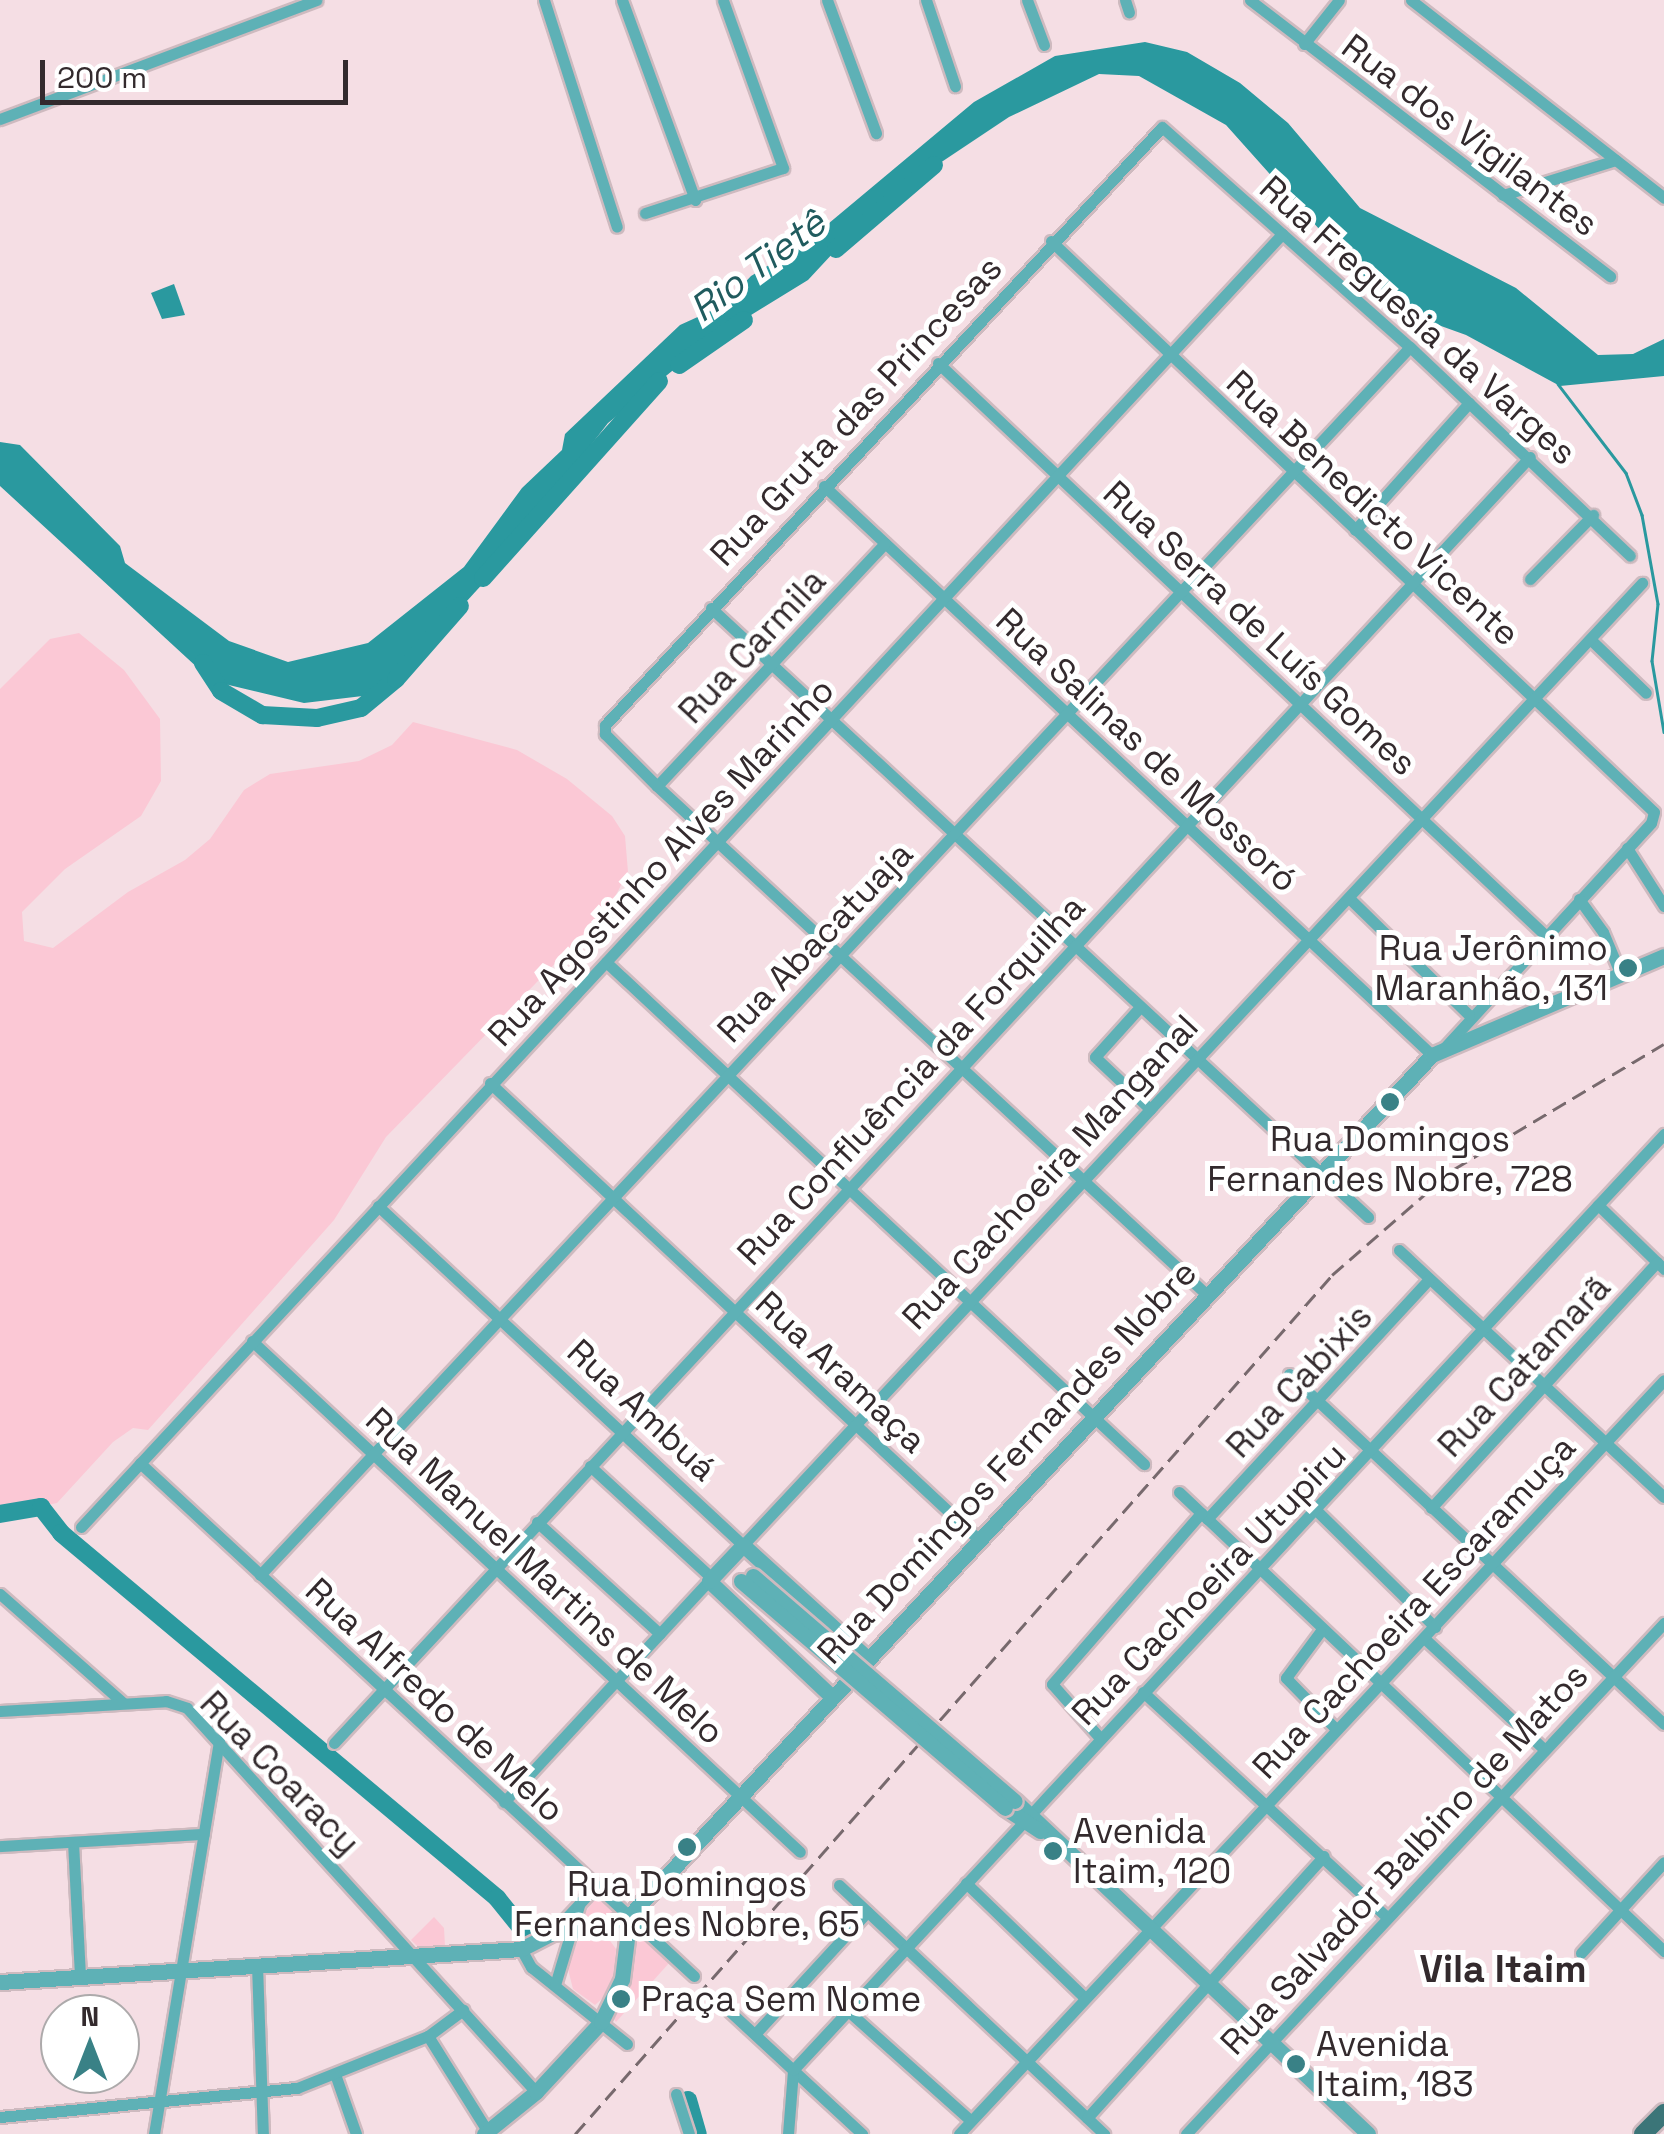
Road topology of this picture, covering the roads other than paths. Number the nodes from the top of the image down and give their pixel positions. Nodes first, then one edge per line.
1 (316, 0) edge
2 (544, 0) edge
3 (622, 0) edge
4 (723, 0) edge
5 (827, 0) edge
6 (926, 0) edge
7 (1027, 0) edge
8 (1250, 0) edge
9 (1340, 0) edge
10 (1411, 0) edge
11 (1304, 44) junction
12 (1044, 45) dead end
13 (955, 86) dead end
14 (0, 119) edge
15 (1161, 129) joint
16 (876, 133) dead end
17 (1616, 160) junction
18 (1503, 195) junction
19 (1664, 198) edge
20 (695, 200) junction
21 (645, 214) dead end
22 (617, 227) dead end
23 (1282, 234) junction
24 (1051, 241) junction
25 (1610, 276) dead end
26 (1410, 347) junction
27 (1172, 355) junction
28 (938, 362) junction
29 (1470, 403) junction
30 (1530, 458) junction
31 (1293, 474) junction
32 (1059, 476) junction
33 (824, 486) junction
34 (1592, 515) junction
35 (1355, 530) junction
36 (886, 543) junction
37 (1630, 556) dead end
38 (1530, 579) dead end
39 (1642, 584) dead end
40 (1415, 586) junction
41 (1179, 589) junction
42 (945, 598) junction
43 (711, 608) junction
44 (1591, 640) junction
45 (772, 665) junction
46 (1646, 694) dead end
47 (1536, 698) junction
48 (1302, 706) junction
49 (1067, 711) junction
50 (832, 720) junction
51 (657, 786) junction
52 (1655, 818) joint
53 (1425, 820) junction
54 (1188, 824) junction
55 (956, 834) junction
56 (718, 841) junction
57 (1628, 848) junction
58 (1350, 899) junction
59 (1579, 900) junction
60 (1664, 906) edge
61 (1544, 934) junction
62 (1309, 940) junction
63 (1074, 946) junction
64 (839, 954) junction
65 (1664, 956) edge
66 (606, 962) junction
67 (1620, 975) junction
68 (1140, 1007) junction
69 (1469, 1014) junction
70 (1438, 1052) junction
71 (1196, 1059) junction
72 (960, 1067) junction
73 (725, 1075) junction
74 (490, 1084) junction
75 (1150, 1109) junction
76 (1664, 1134) edge
77 (1320, 1170) junction
78 (1083, 1180) junction
79 (847, 1188) junction
80 (613, 1197) junction
81 (1598, 1205) junction
82 (378, 1206) junction
83 (1368, 1218) dead end
84 (1399, 1250) dead end
85 (1660, 1265) edge
86 (1430, 1279) junction
87 (1205, 1294) junction
88 (969, 1302) junction
89 (734, 1310) junction
90 (499, 1318) junction
91 (1485, 1328) junction
92 (252, 1341) junction
93 (1289, 1374) dead end
94 (1664, 1380) edge
95 (1543, 1385) junction
96 (1320, 1403) junction
97 (1094, 1416) junction
98 (856, 1424) junction
99 (622, 1432) junction
100 (1606, 1443) junction
101 (1372, 1452) junction
102 (373, 1454) junction
103 (140, 1463) junction
104 (1144, 1464) dead end
105 (590, 1466) junction
106 (1178, 1492) dead end
107 (1664, 1497) edge
108 (1432, 1508) junction
109 (1316, 1510) junction
110 (1204, 1516) junction
111 (537, 1522) junction
112 (80, 1528) dead end
113 (978, 1539) junction
114 (741, 1547) junction
115 (724, 1565) junction
116 (1492, 1565) junction
117 (495, 1567) junction
118 (1257, 1569) junction
119 (260, 1575) junction
120 (747, 1578) junction
121 (710, 1579) junction
122 (0, 1594) edge
123 (1664, 1623) edge
124 (1435, 1627) junction
125 (1320, 1632) junction
126 (660, 1634) junction
127 (1424, 1638) junction
128 (867, 1658) junction
129 (1612, 1676) junction
130 (617, 1680) junction
131 (1378, 1687) junction
132 (383, 1689) junction
133 (1143, 1692) junction
134 (830, 1695) junction
135 (123, 1703) junction
136 (0, 1711) edge
137 (1664, 1724) edge
138 (1336, 1730) junction
139 (1100, 1738) junction
140 (219, 1740) junction
141 (334, 1742) dead end
142 (1544, 1749) junction
143 (739, 1794) junction
144 (1500, 1796) junction
145 (504, 1802) junction
146 (1267, 1803) junction
147 (1026, 1818) junction
148 (204, 1834) junction
149 (74, 1842) junction
150 (0, 1846) edge
151 (800, 1852) dead end
152 (1324, 1856) junction
153 (1664, 1862) edge
154 (966, 1883) junction
155 (839, 1885) dead end
156 (595, 1887) junction
157 (580, 1902) junction
158 (1621, 1910) junction
159 (867, 1912) junction
160 (628, 1917) junction
161 (1387, 1917) junction
162 (598, 1928) junction
163 (1146, 1931) junction
164 (572, 1932) junction
165 (548, 1936) junction
166 (623, 1948) junction
167 (905, 1948) junction
168 (524, 1949) junction
169 (1664, 1951) edge
170 (1581, 1953) dead end
171 (412, 1955) junction
172 (256, 1965) junction
173 (181, 1968) junction
174 (80, 1976) junction
175 (694, 1976) dead end
176 (0, 1982) edge
177 (555, 1985) junction
178 (1206, 1986) junction
179 (1084, 1997) junction
180 (726, 2007) dead end
181 (463, 2010) junction
182 (847, 2010) junction
183 (601, 2022) junction
184 (755, 2034) junction
185 (428, 2036) junction
186 (627, 2044) dead end
187 (1269, 2044) junction
188 (1026, 2061) junction
189 (793, 2070) junction
190 (335, 2074) junction
191 (536, 2092) junction
192 (676, 2094) dead end
193 (261, 2096) junction
194 (158, 2106) junction
195 (1664, 2112) edge
196 (0, 2118) edge
197 (1087, 2118) junction
198 (970, 2121) junction
199 (1664, 2128) edge
200 (486, 2133) edge
201 (154, 2134) edge
202 (263, 2134) edge
203 (356, 2134) edge
204 (688, 2134) edge
205 (788, 2134) edge
206 (862, 2134) edge
207 (958, 2134) edge
208 (1104, 2134) edge
209 (1186, 2134) edge
210 (1368, 2134) edge
211 (1644, 2134) edge
212 (1658, 2134) edge

1 - 14 street
2 - 22 street
3 - 20 street
4 - 20 street
5 - 16 street
6 - 13 street
7 - 12 street
8 - 11 street, Rua dos Vigilantes
9 - 11 street
10 - 17 street
11 - 18 street, Rua dos Vigilantes
15 - 23 street, Rua Freguesia da Varges
15 - 24 street, Rua Gruta das Princesas
17 - 18 street
17 - 19 street
18 - 25 street, Rua dos Vigilantes
20 - 21 street
23 - 26 street, Rua Freguesia da Varges
23 - 27 street, Rua Agostinho Alves Marinho
24 - 27 street, Rua Benedicto Vicente
24 - 28 street, Rua Gruta das Princesas
26 - 29 street, Rua Freguesia da Varges
26 - 31 street, Rua Abacatuaja
27 - 31 street, Rua Benedicto Vicente
27 - 32 street, Rua Agostinho Alves Marinho
28 - 32 street, Rua Serra de Luís Gomes
28 - 33 street, Rua Gruta das Princesas
29 - 30 street, Rua Freguesia da Varges
29 - 35 street
30 - 34 street, Rua Freguesia da Varges
30 - 40 street, Rua Confluência da Forquilha
31 - 35 street, Rua Benedicto Vicente
31 - 41 street, Rua Abacatuaja
32 - 41 street, Rua Serra de Luís Gomes
32 - 42 street, Rua Agostinho Alves Marinho
33 - 36 street, Rua Salinas de Mossoró
33 - 43 street, Rua Gruta das Princesas
34 - 37 street, Rua Freguesia da Varges
34 - 38 street
35 - 40 street, Rua Benedicto Vicente
36 - 42 street, Rua Salinas de Mossoró
36 - 45 street, Rua Carmila
39 - 44 street, Rua Cachoeira Manganal
40 - 47 street, Rua Benedicto Vicente
40 - 48 street, Rua Confluência da Forquilha
41 - 48 street, Rua Serra de Luís Gomes
41 - 49 street, Rua Abacatuaja
42 - 49 street, Rua Salinas de Mossoró
42 - 50 street, Rua Agostinho Alves Marinho
43 - 45 street
43 - 51 street, Rua Gruta das Princesas
44 - 46 street
44 - 47 street, Rua Cachoeira Manganal
45 - 50 street
45 - 51 street, Rua Carmila
47 - 52 street, Rua Benedicto Vicente
47 - 53 street, Rua Cachoeira Manganal
48 - 53 street, Rua Serra de Luís Gomes
48 - 54 street, Rua Confluência da Forquilha
49 - 54 street, Rua Salinas de Mossoró
49 - 55 street, Rua Abacatuaja
50 - 55 street
50 - 56 street, Rua Agostinho Alves Marinho
51 - 56 street
52 - 57 street, Rua Domingos Fernandes Nobre
53 - 58 street, Rua Cachoeira Manganal
53 - 61 street, Rua Serra de Luís Gomes
54 - 62 street, Rua Salinas de Mossoró
54 - 63 street, Rua Confluência da Forquilha
55 - 63 street
55 - 64 street, Rua Abacatuaja
56 - 64 street
56 - 66 street, Rua Agostinho Alves Marinho
57 - 59 street, Rua Domingos Fernandes Nobre
57 - 60 street
58 - 62 street, Rua Cachoeira Manganal
58 - 69 street
59 - 61 street, Rua Domingos Fernandes Nobre
59 - 67 street
61 - 69 street, Rua Domingos Fernandes Nobre
62 - 70 street, Rua Salinas de Mossoró
62 - 71 street, Rua Cachoeira Manganal
63 - 68 street
63 - 72 street, Rua Confluência da Forquilha
64 - 72 street
64 - 73 street, Rua Abacatuaja
65 - 67 street
66 - 73 street
66 - 74 street, Rua Agostinho Alves Marinho
67 - 70 street
68 - 71 street
68 - 75 street
69 - 70 street, Rua Domingos Fernandes Nobre
70 - 77 street, Rua Domingos Fernandes Nobre
71 - 75 street, Rua Cachoeira Manganal
71 - 77 street
72 - 78 street
72 - 79 street, Rua Confluência da Forquilha
73 - 79 street
73 - 80 street, Rua Abacatuaja
74 - 80 street, Rua Aramaça
74 - 82 street, Rua Agostinho Alves Marinho
75 - 78 street, Rua Cachoeira Manganal
76 - 81 street, Rua Cachoeira Utupiru
77 - 83 street
77 - 87 street, Rua Domingos Fernandes Nobre
78 - 87 street
78 - 88 street, Rua Cachoeira Manganal
79 - 88 street
79 - 89 street, Rua Confluência da Forquilha
80 - 89 street, Rua Aramaça
80 - 90 street, Rua Abacatuaja
81 - 85 street
81 - 91 street, Rua Cachoeira Utupiru
82 - 90 street, Rua Ambuá
82 - 92 street, Rua Agostinho Alves Marinho
84 - 86 street
85 - 95 street, Rua Catamarã
86 - 91 street
86 - 96 street, Rua Cabixis
87 - 97 street, Rua Domingos Fernandes Nobre
88 - 97 street
88 - 98 street, Rua Cachoeira Manganal
89 - 98 street, Rua Aramaça
89 - 99 street, Rua Confluência da Forquilha
90 - 99 street, Rua Ambuá
90 - 102 street, Rua Abacatuaja
91 - 95 street
91 - 101 street, Rua Cachoeira Utupiru
92 - 102 street, Rua Manuel Martins de Melo
92 - 103 street, Rua Agostinho Alves Marinho
93 - 96 street
94 - 100 street, Rua Cachoeira Escaramuça
95 - 100 street
95 - 108 street, Rua Catamarã
96 - 101 street
96 - 110 street, Rua Cabixis
97 - 104 street
97 - 113 street, Rua Domingos Fernandes Nobre
98 - 113 street, Rua Aramaça
98 - 114 street, Rua Cachoeira Manganal
99 - 105 street, Rua Confluência da Forquilha
99 - 114 street, Rua Ambuá
100 - 107 street
100 - 116 street, Rua Cachoeira Escaramuça
101 - 108 street
101 - 109 street, Rua Cachoeira Utupiru
102 - 117 street, Rua Manuel Martins de Melo
102 - 119 street, Rua Abacatuaja
103 - 112 street, Rua Agostinho Alves Marinho
103 - 119 street, Rua Alfredo de Melo
105 - 111 street, Rua Confluência da Forquilha
105 - 121 street
106 - 110 street
108 - 116 street
109 - 118 street, Rua Cachoeira Utupiru
109 - 124 street
110 - 118 street
110 - 139 street, Rua Cabixis
111 - 117 street, Rua Confluência da Forquilha
111 - 126 street
113 - 128 street, Rua Domingos Fernandes Nobre
114 - 115 street, Rua Cachoeira Manganal
114 - 120 street
114 - 128 street, Rua Ambuá
115 - 120 street
115 - 121 street, Rua Cachoeira Manganal
116 - 124 street, Rua Cachoeira Escaramuça
116 - 129 street
117 - 130 street, Rua Manuel Martins de Melo
117 - 132 street, Rua Confluência da Forquilha
118 - 125 street
118 - 133 street, Rua Cachoeira Utupiru
119 - 132 street, Rua Alfredo de Melo
120 - 147 street, bridge
121 - 126 street, Rua Cachoeira Manganal
121 - 134 street
122 - 135 street
123 - 129 street, Rua Salvador Balbino de Matos
124 - 127 street, Rua Cachoeira Escaramuça
125 - 131 street
125 - 138 street
126 - 130 street, Rua Cachoeira Manganal
127 - 131 street, Rua Cachoeira Escaramuça
127 - 142 street
128 - 134 street, Rua Domingos Fernandes Nobre
129 - 137 street
129 - 142 street, Rua Salvador Balbino de Matos
130 - 143 street, Rua Manuel Martins de Melo
130 - 145 street, Rua Cachoeira Manganal
131 - 138 street, Rua Cachoeira Escaramuça
131 - 144 street
132 - 141 street, Rua Confluência da Forquilha
132 - 145 street, Rua Alfredo de Melo
133 - 139 street, Rua Cachoeira Utupiru
133 - 146 street
134 - 143 street, Rua Domingos Fernandes Nobre
135 - 136 street, Rua Coaracy
135 - 140 street, Rua Coaracy
138 - 146 street, Rua Cachoeira Escaramuça
139 - 147 street, Rua Cachoeira Utupiru
140 - 148 street
140 - 171 street, Rua Coaracy
142 - 144 street, Rua Salvador Balbino de Matos
143 - 151 street, Rua Manuel Martins de Melo
143 - 160 street, Rua Domingos Fernandes Nobre
144 - 158 street
144 - 161 street, Rua Salvador Balbino de Matos
145 - 156 street, Rua Alfredo de Melo
146 - 152 street
146 - 163 street, Rua Cachoeira Escaramuça
147 - 154 street, Rua Cachoeira Utupiru
147 - 163 street
148 - 149 street
148 - 173 street
149 - 150 street
149 - 174 street
152 - 161 street
152 - 178 street
153 - 158 street
154 - 167 street, Rua Cachoeira Utupiru
154 - 179 street
155 - 159 street
156 - 157 street
156 - 160 street, Rua Alfredo de Melo
157 - 164 street
157 - 165 street
158 - 169 street
158 - 170 street
159 - 167 street
159 - 184 street
160 - 162 street, Rua Domingos Fernandes Nobre
160 - 166 street, Rua Domingos Fernandes Nobre
160 - 175 street, Rua Alfredo de Melo
161 - 187 street, Rua Salvador Balbino de Matos
162 - 164 street, Rua Domingos Fernandes Nobre
162 - 166 street
163 - 178 street
163 - 179 street, Rua Cachoeira Escaramuça
164 - 165 street, Rua Domingos Fernandes Nobre
164 - 177 street
165 - 168 street
166 - 183 street, Rua Domingos Fernandes Nobre
167 - 182 street, Rua Cachoeira Utupiru
167 - 188 street
168 - 171 street
168 - 177 street
171 - 172 street
171 - 181 street, Rua Coaracy
172 - 173 street
172 - 193 street
173 - 174 street
173 - 194 street
174 - 176 street
177 - 183 street
178 - 187 street
178 - 197 street
179 - 188 street, Rua Cachoeira Escaramuça
180 - 184 street
181 - 185 street
181 - 191 street, Rua Coaracy
182 - 189 street, Rua Cachoeira Utupiru
182 - 198 street
183 - 186 street
183 - 191 street, Rua Domingos Fernandes Nobre
184 - 189 street
185 - 190 street
185 - 200 street
187 - 209 street, Rua Salvador Balbino de Matos
187 - 210 street
188 - 197 street
188 - 198 street, Rua Cachoeira Escaramuça
189 - 205 street
189 - 206 street
190 - 193 street
190 - 203 street
191 - 200 street, Rua Domingos Fernandes Nobre
192 - 204 street
193 - 194 street
193 - 202 street
194 - 196 street
194 - 201 street
195 - 211 main road
197 - 208 street
198 - 207 street, Rua Cachoeira Escaramuça
199 - 212 main road

